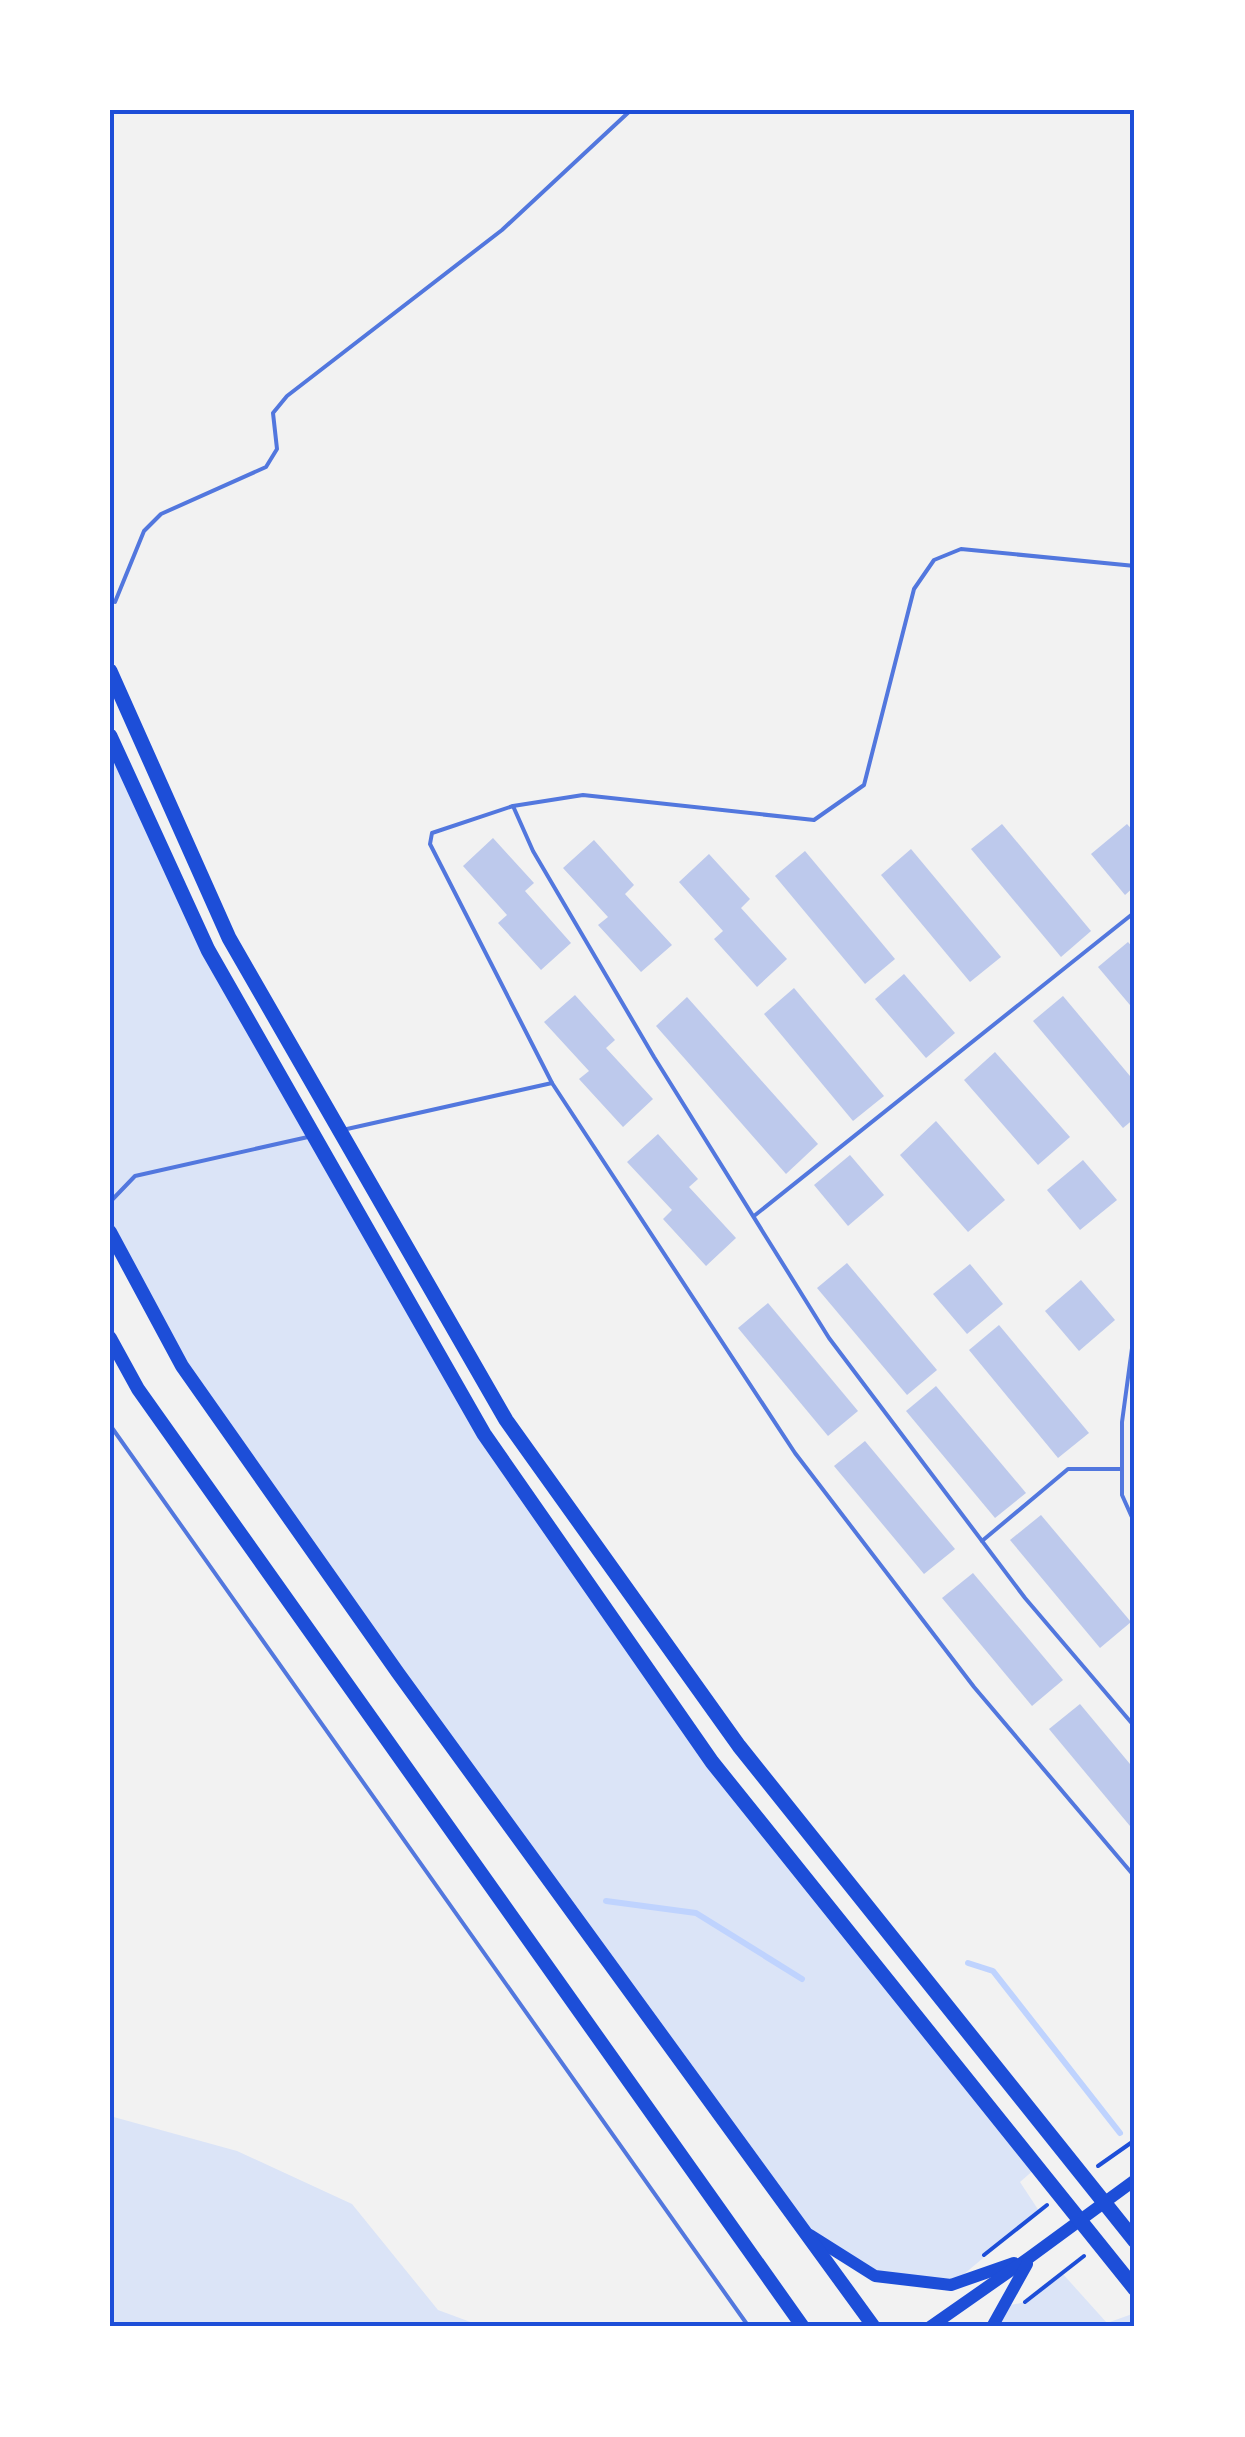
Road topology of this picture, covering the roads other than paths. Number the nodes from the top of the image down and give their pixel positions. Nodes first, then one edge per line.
1 (632, 110) edge
2 (1135, 566) edge
3 (115, 602) dead end
4 (110, 671) edge
5 (110, 736) edge
6 (513, 806) junction
7 (1135, 912) edge
8 (552, 1082) junction
9 (110, 1202) edge
10 (754, 1216) junction
11 (110, 1232) edge
12 (1135, 1326) edge
13 (110, 1338) edge
14 (110, 1425) edge
15 (1122, 1468) junction
16 (1135, 1524) edge
17 (982, 1541) junction
18 (1135, 1727) edge
19 (1135, 1877) edge
20 (1135, 2180) edge
21 (805, 2232) junction
22 (1135, 2241) edge
23 (1030, 2257) junction
24 (1135, 2289) edge
25 (749, 2327) edge
26 (803, 2327) edge
27 (874, 2327) edge
28 (930, 2327) edge
29 (992, 2327) edge

1 - 3 lane
2 - 6 lane
4 - 22 highway
5 - 24 highway
6 - 8 lane
6 - 10 lane
7 - 10 lane
8 - 9 lane
8 - 19 lane
10 - 17 lane
11 - 21 main road
12 - 15 lane
13 - 26 main road
14 - 25 lane
15 - 16 lane
15 - 17 lane
17 - 18 lane
20 - 23 main road
21 - 23 main road
21 - 27 main road
23 - 28 main road
23 - 29 main road

